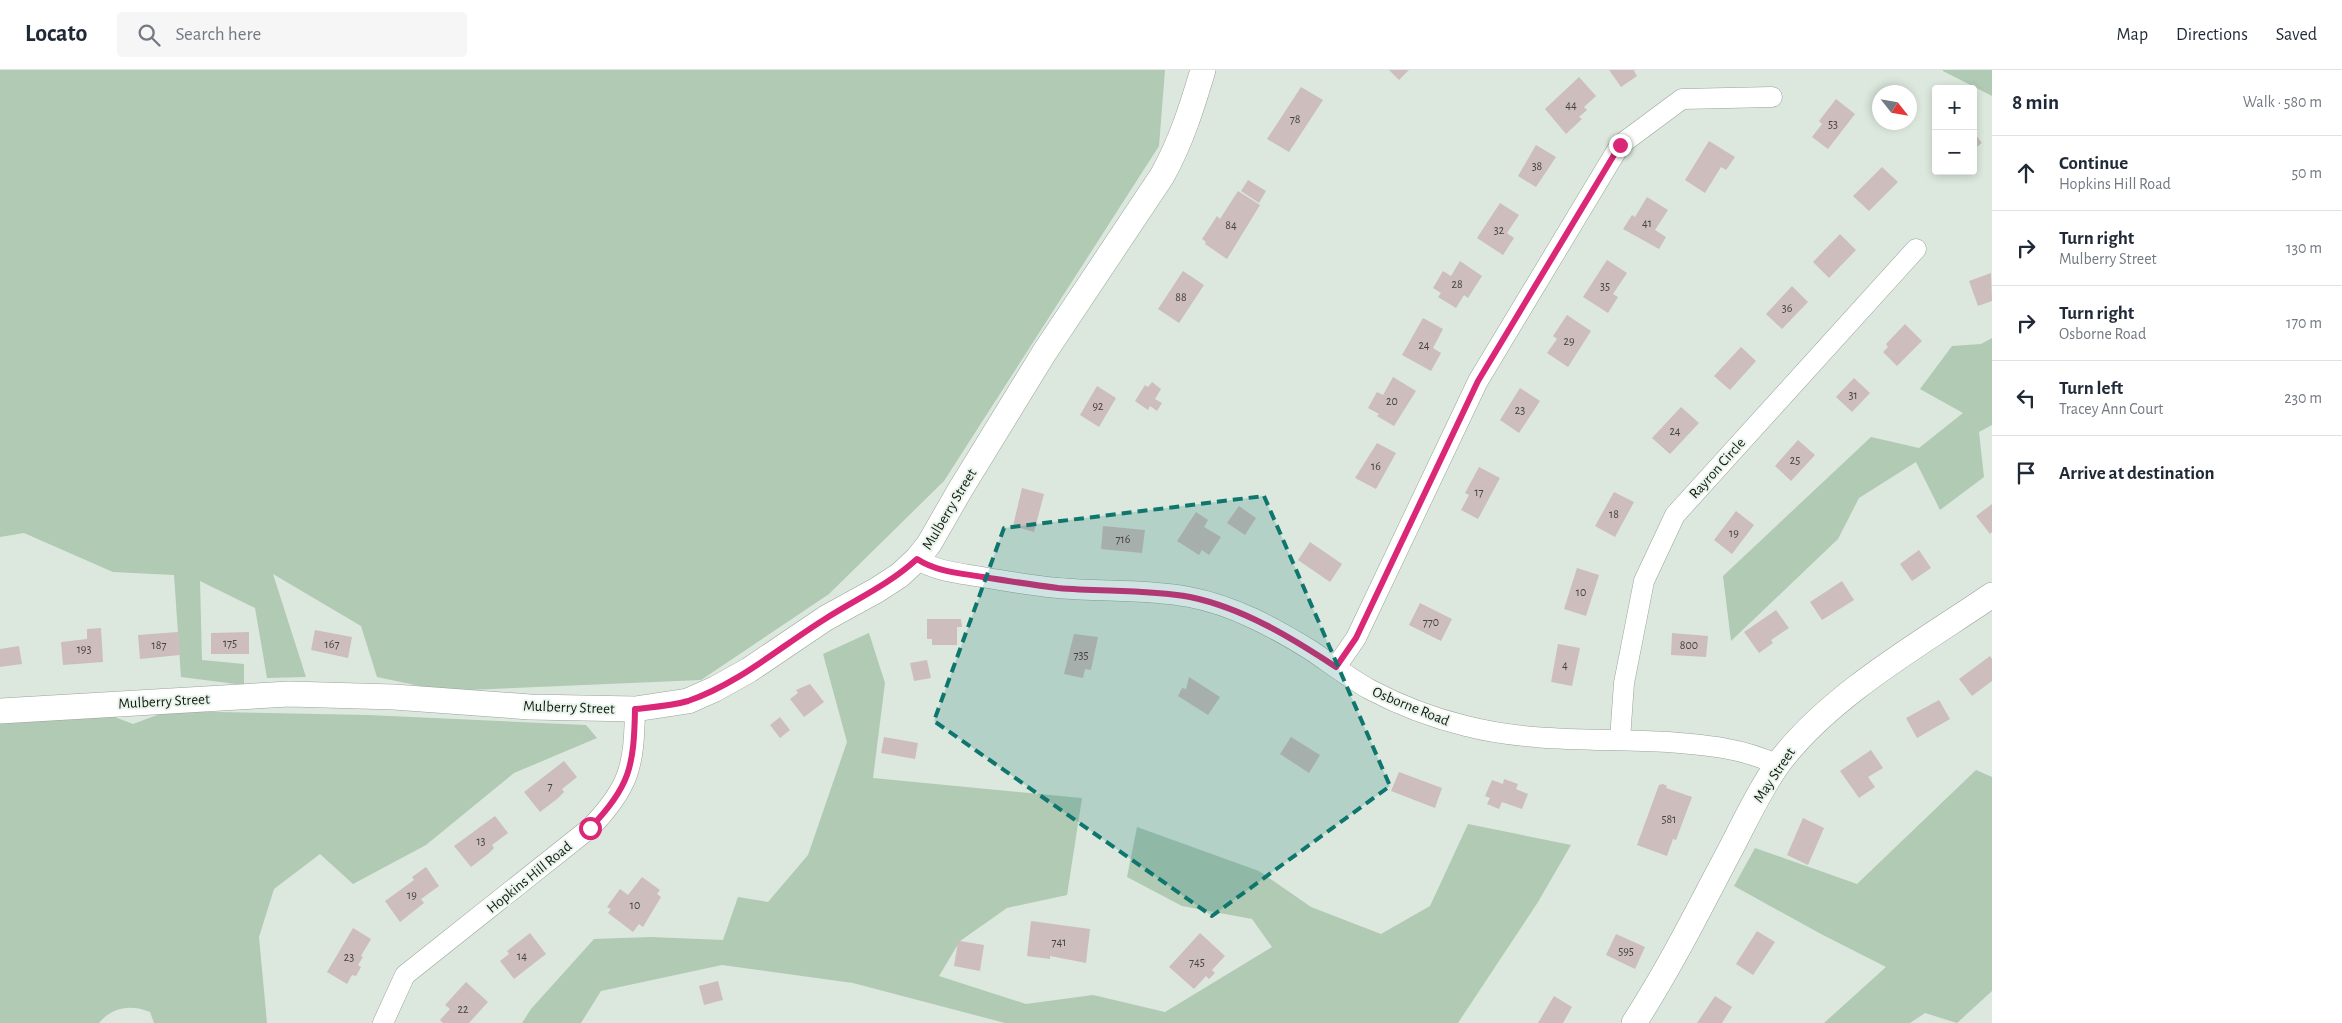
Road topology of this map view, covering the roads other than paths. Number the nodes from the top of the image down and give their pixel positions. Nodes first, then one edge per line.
1 (1203, 70) edge
2 (1772, 96) dead end
3 (1916, 249) dead end
4 (917, 559) junction
5 (1992, 596) edge
6 (1336, 667) junction
7 (635, 709) junction
8 (0, 711) edge
9 (1620, 740) junction
10 (1778, 764) junction
11 (383, 1023) edge
12 (1634, 1023) edge

1 - 4 street, Mulberry Street
2 - 6 street
3 - 9 street, Rayron Circle
4 - 6 street, Osborne Road
4 - 7 street, Mulberry Street
5 - 10 street, May Street
6 - 9 street, Osborne Road
7 - 8 street, Mulberry Street
7 - 11 street, Hopkins Hill Road
9 - 10 street, Osborne Road
10 - 12 street, May Street

